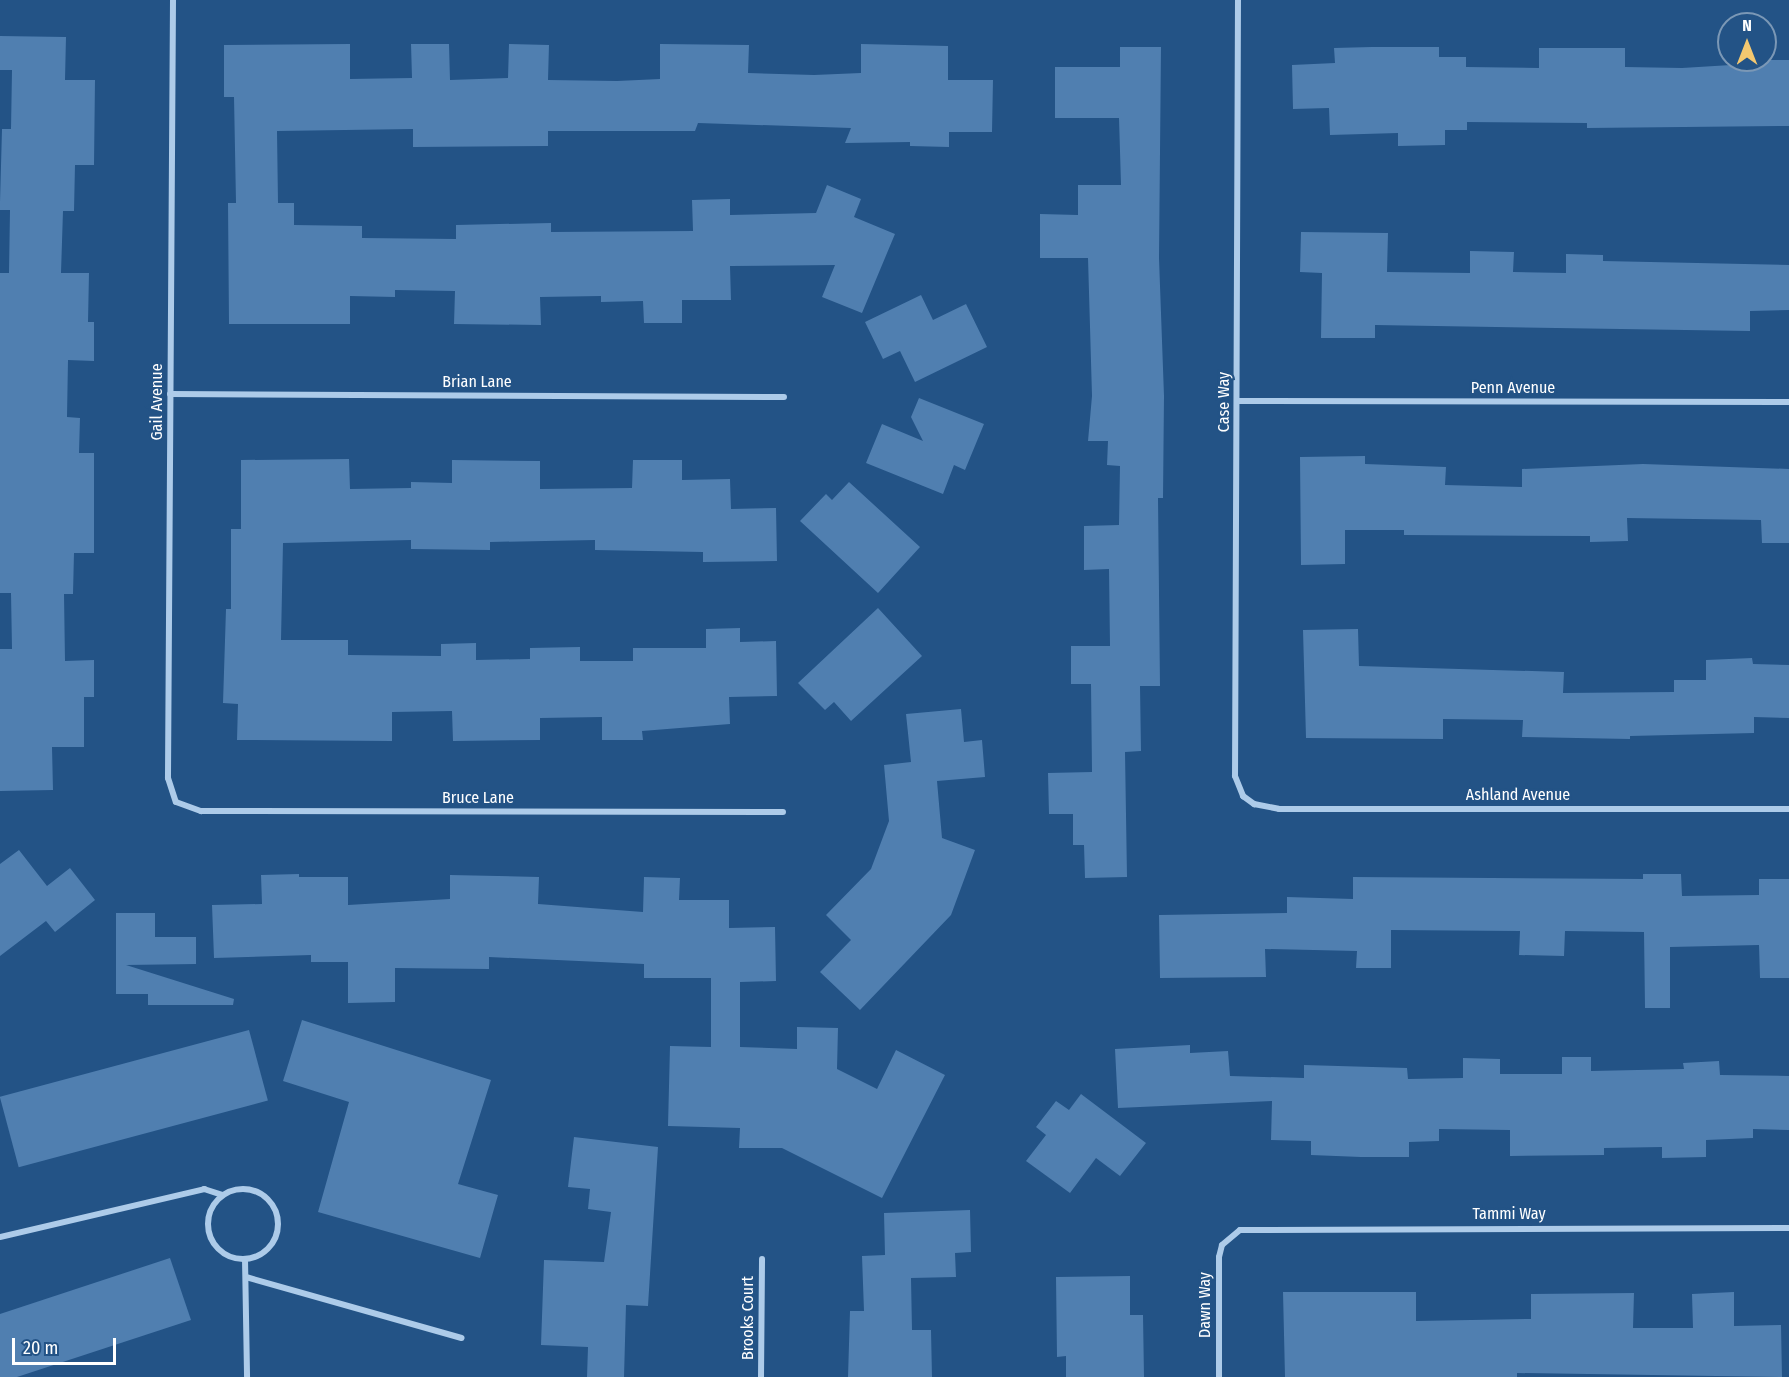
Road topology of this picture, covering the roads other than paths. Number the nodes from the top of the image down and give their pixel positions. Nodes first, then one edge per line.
1 (173, 0) edge
2 (1239, 0) edge
3 (170, 394) junction
4 (784, 397) dead end
5 (1238, 401) junction
6 (1789, 402) edge
7 (1248, 800) joint
8 (176, 802) joint
9 (1789, 809) edge
10 (783, 812) dead end
11 (222, 1195) junction
12 (1789, 1228) edge
13 (1230, 1235) joint
14 (0, 1237) edge
15 (245, 1259) junction
16 (762, 1259) dead end
17 (246, 1277) junction
18 (462, 1338) dead end
19 (247, 1377) edge
20 (761, 1377) edge
21 (1219, 1377) edge

1 - 3 street, Gail Avenue
2 - 5 street, Case Way
3 - 4 street, Brian Lane
3 - 8 street, Gail Avenue
5 - 6 street, Penn Avenue
5 - 7 street, Case Way
7 - 9 street, Ashland Avenue
8 - 10 street, Bruce Lane
11 - 14 street
11 - 15 street
11 - 15 street
12 - 13 street, Tammi Way
13 - 21 street, Dawn Way
15 - 17 street
16 - 20 street, Brooks Court
17 - 18 street
17 - 19 street

